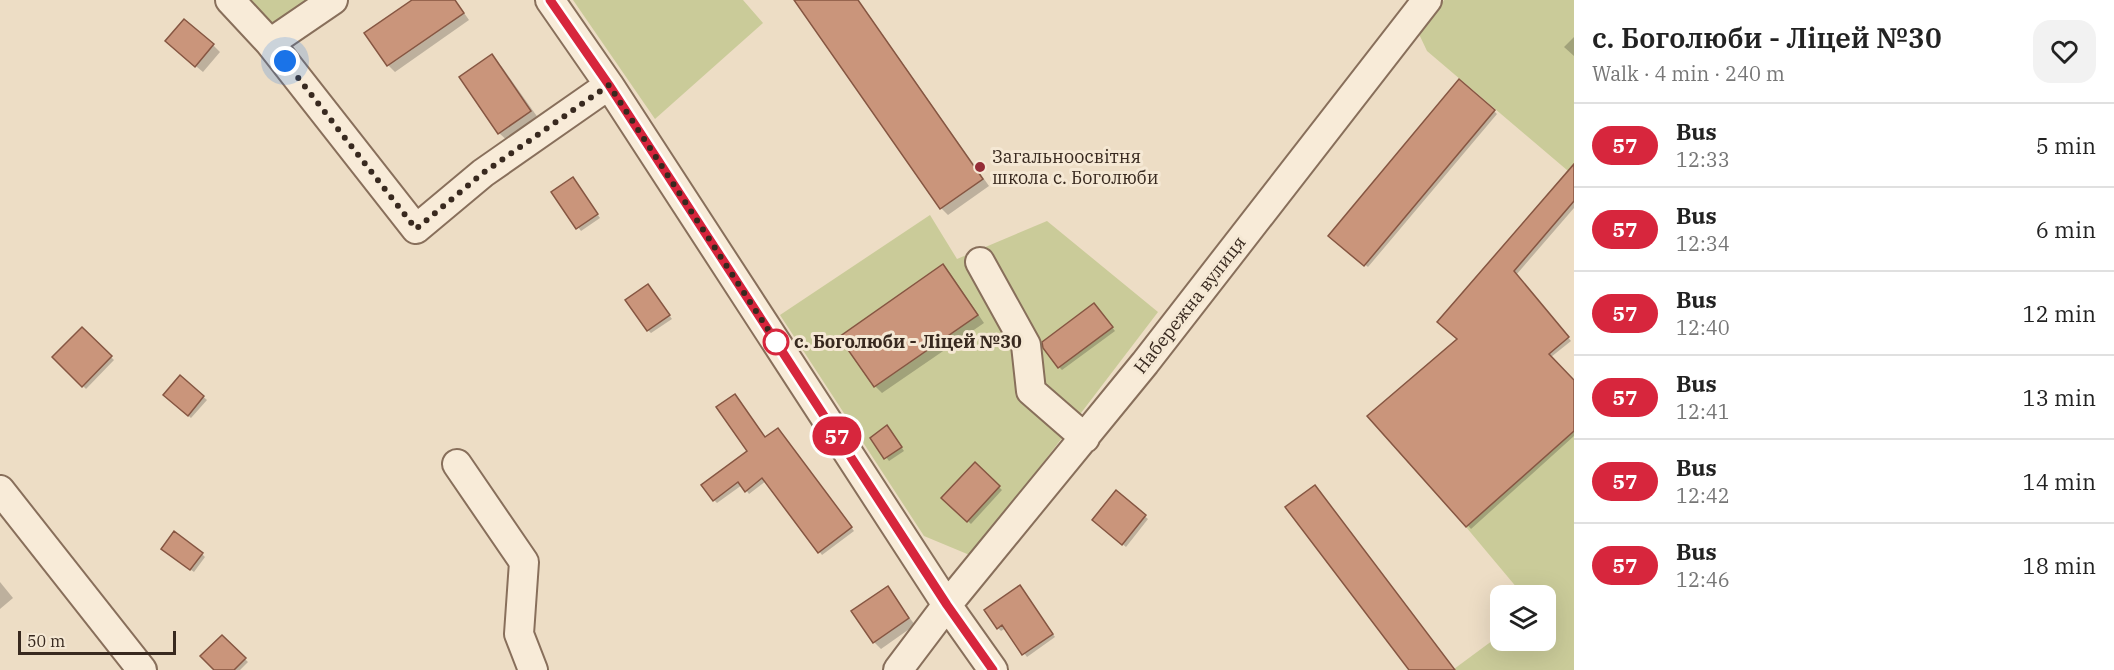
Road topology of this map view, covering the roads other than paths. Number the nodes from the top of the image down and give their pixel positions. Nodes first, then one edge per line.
1 (230, 0) edge
2 (333, 0) edge
3 (550, 0) edge
4 (1427, 0) edge
5 (270, 43) junction
6 (609, 85) junction
7 (980, 262) dead end
8 (1085, 438) junction
9 (457, 464) dead end
10 (0, 490) edge
11 (947, 605) junction
12 (142, 670) edge
13 (533, 670) edge
14 (898, 670) edge
15 (993, 670) edge

1 - 5 street
2 - 5 street
3 - 6 street
4 - 8 street, Набережна вулиця
5 - 6 street
6 - 11 street
7 - 8 street
8 - 11 street, Набережна вулиця
9 - 13 street
10 - 12 street
11 - 14 street, Набережна вулиця
11 - 15 street

